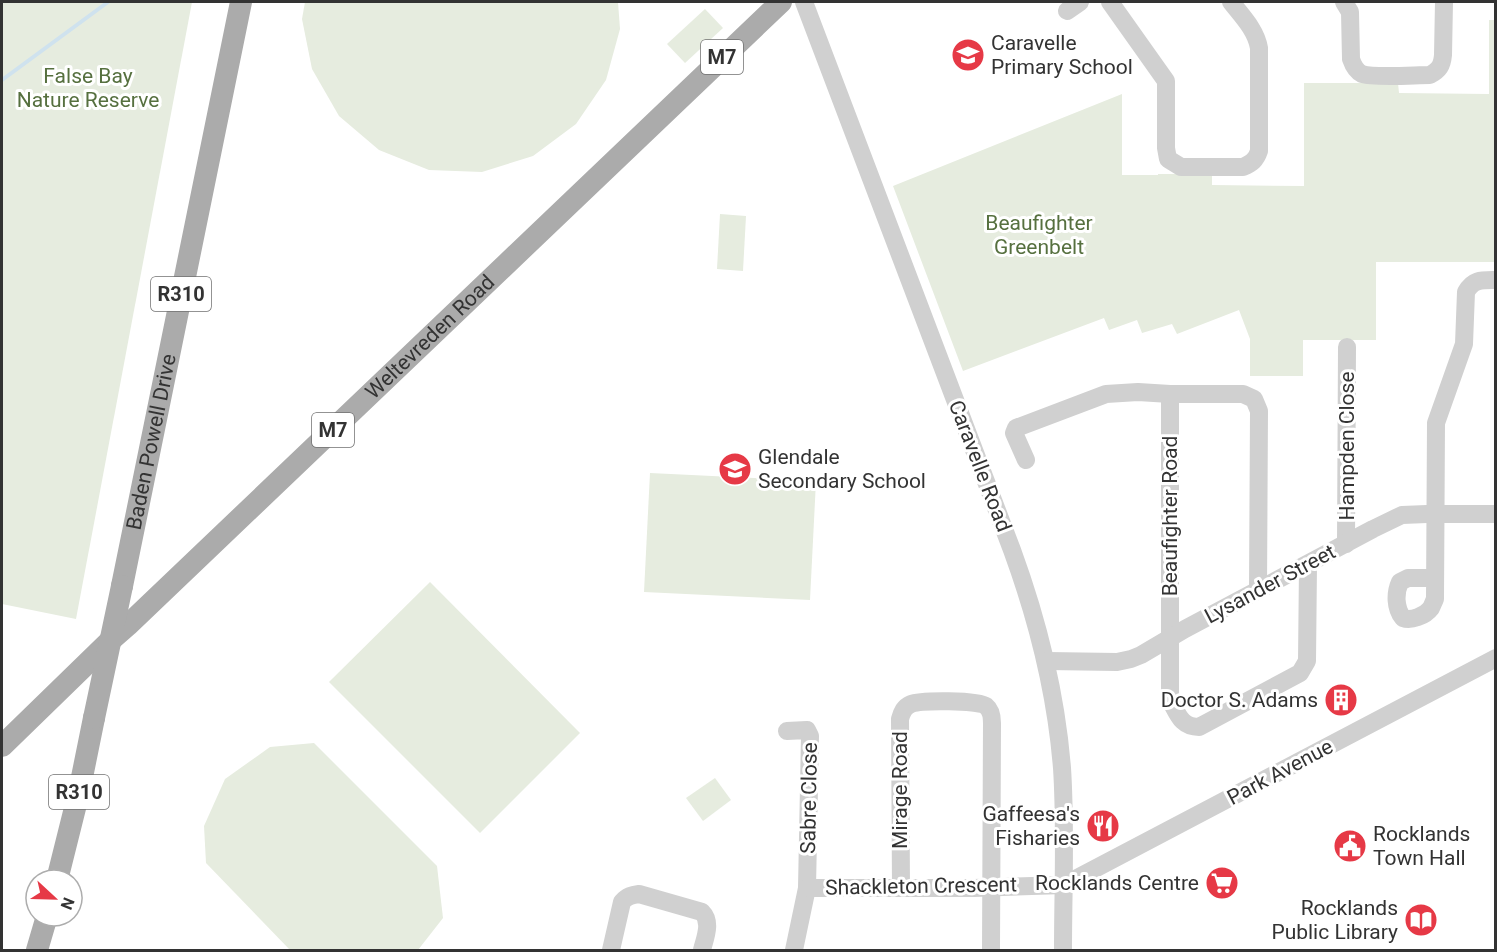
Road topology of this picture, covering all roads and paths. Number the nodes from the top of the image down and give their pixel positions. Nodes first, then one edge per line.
1 (241, 2) edge
2 (782, 2) edge
3 (804, 2) edge
4 (1110, 2) edge
5 (1232, 2) edge
6 (1344, 2) edge
7 (1444, 2) edge
8 (1496, 280) edge
9 (1347, 347) dead end
10 (1170, 394) junction
11 (1026, 460) dead end
12 (1436, 514) junction
13 (1496, 514) edge
14 (1346, 544) junction
15 (1308, 565) junction
16 (1435, 578) dead end
17 (1258, 590) junction
18 (1169, 638) junction
19 (1496, 658) edge
20 (1047, 661) junction
21 (787, 731) dead end
22 (2, 746) edge
23 (60, 868) edge
24 (1064, 885) junction
25 (992, 887) junction
26 (807, 888) junction
27 (901, 888) junction
28 (44, 928) edge
29 (37, 951) edge
30 (611, 951) edge
31 (702, 951) edge
32 (794, 951) edge
33 (992, 951) edge
34 (1063, 951) edge

1 - 23 main road, Baden Powell Drive / R310, bridge
2 - 22 main road, Weltevreden Road / M7
3 - 20 street, Caravelle Road
4 - 5 street
6 - 7 street
8 - 12 street
9 - 14 street, Hampden Close
10 - 11 street
10 - 17 street
10 - 18 street, Beaufighter Road
12 - 13 street, Lysander Street
12 - 14 street, Lysander Street
12 - 16 street
14 - 15 street, Lysander Street
15 - 17 street, Lysander Street
15 - 18 street, Beaufighter Road
17 - 18 street, Lysander Street
18 - 20 street, Lysander Street
19 - 24 street, Park Avenue
20 - 24 street, Caravelle Road
21 - 26 street, Sabre Close
24 - 25 street, Shackleton Crescent
24 - 34 street, Caravelle Road
25 - 27 street, Shackleton Crescent
25 - 27 street, Mirage Road
25 - 33 street, Mirage Road
26 - 27 street, Shackleton Crescent
26 - 32 street, Shackleton Crescent
28 - 29 main road
30 - 31 street

